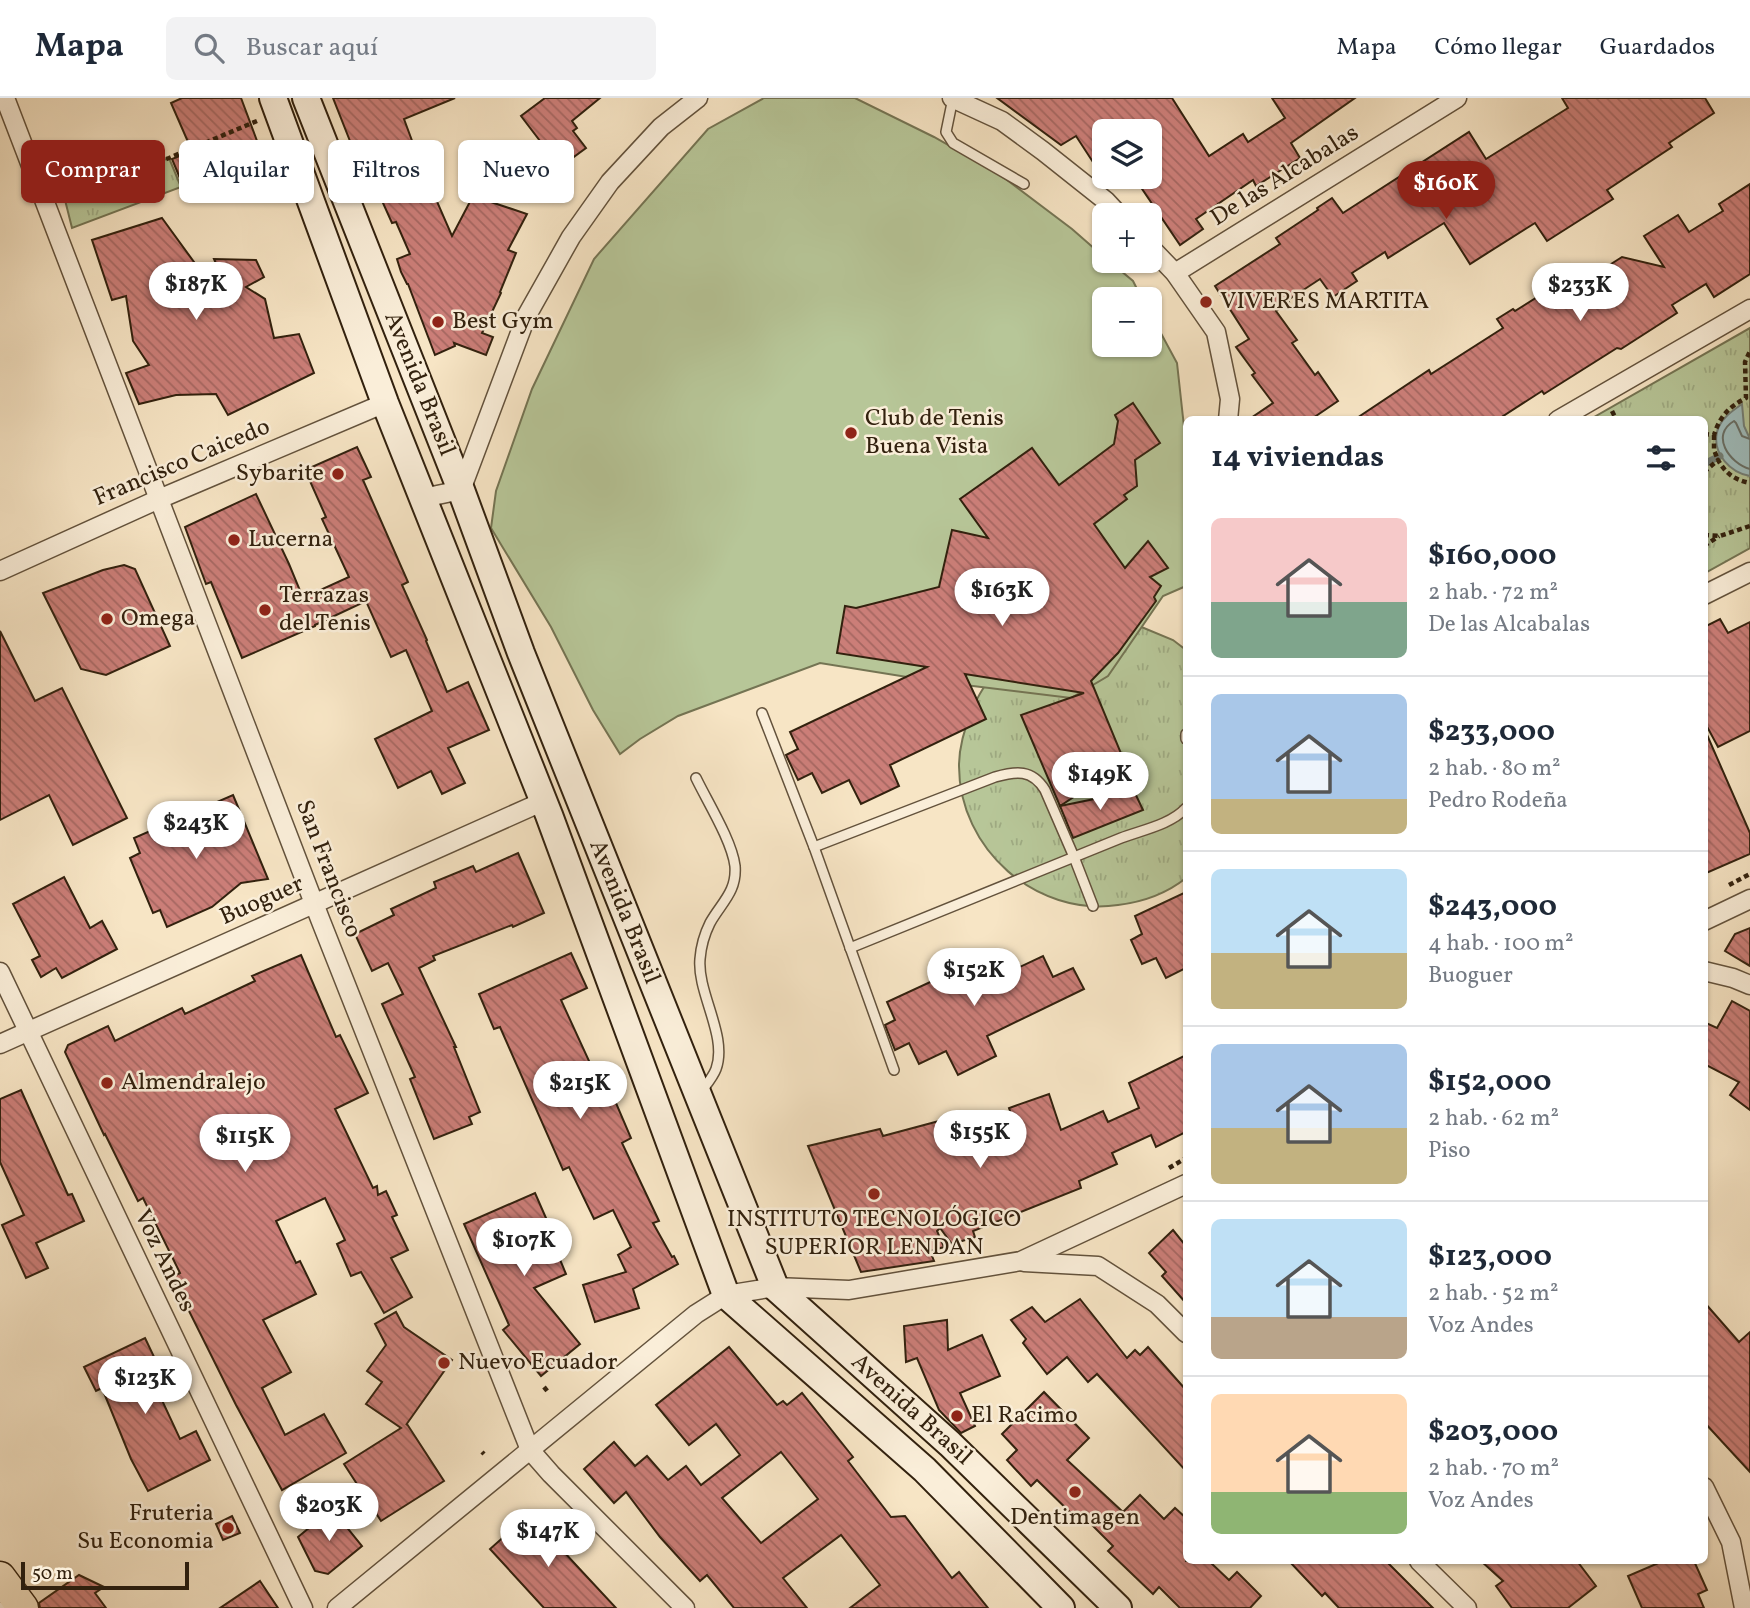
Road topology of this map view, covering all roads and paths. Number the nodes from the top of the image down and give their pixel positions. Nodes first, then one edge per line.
1 (5, 98) edge
2 (306, 98) edge
3 (698, 98) edge
4 (953, 98) edge
5 (1457, 98) edge
6 (269, 108) edge
7 (165, 159) edge
8 (1024, 184) dead end
9 (1107, 203) edge
10 (1162, 259) edge
11 (1175, 273) junction
12 (1750, 309) edge
13 (1750, 351) edge
14 (385, 403) junction
15 (1611, 408) dead end
16 (1228, 416) edge
17 (1565, 416) edge
18 (1615, 416) edge
19 (1708, 434) edge
20 (1714, 435) junction
21 (1718, 460) junction
22 (1708, 469) edge
23 (1750, 484) edge
24 (461, 490) junction
25 (423, 498) junction
26 (159, 499) junction
27 (1750, 526) edge
28 (1708, 536) edge
29 (1720, 536) junction
30 (1708, 544) edge
31 (0, 571) edge
32 (1750, 572) edge
33 (1708, 593) edge
34 (762, 713) dead end
35 (696, 778) dead end
36 (544, 801) junction
37 (1183, 812) edge
38 (814, 847) junction
39 (1074, 857) junction
40 (1750, 899) edge
41 (315, 904) junction
42 (1093, 906) dead end
43 (1708, 919) edge
44 (850, 948) junction
45 (0, 972) edge
46 (1708, 972) edge
47 (1750, 985) edge
48 (28, 1032) junction
49 (0, 1044) edge
50 (894, 1070) dead end
51 (698, 1096) junction
52 (1183, 1160) edge
53 (1162, 1171) dead end
54 (1183, 1185) edge
55 (1021, 1261) junction
56 (775, 1287) junction
57 (726, 1295) junction
58 (1183, 1330) edge
59 (544, 1387) dead end
60 (548, 1392) dead end
61 (530, 1450) junction
62 (1708, 1495) edge
63 (1422, 1564) edge
64 (0, 1577) edge
65 (23, 1608) edge
66 (303, 1608) edge
67 (338, 1608) edge
68 (685, 1608) edge
69 (1061, 1608) edge
70 (1118, 1608) edge
71 (1467, 1608) edge
72 (1744, 1608) edge

1 - 26 street, San Francisco
2 - 24 street, Avenida Brasil
3 - 24 street
4 - 8 lane
4 - 9 street
5 - 11 street, De las Alcabalas
6 - 7 path
6 - 14 street, Avenida Brasil
10 - 11 street
11 - 16 street
12 - 17 street
13 - 20 path
14 - 25 street, Avenida Brasil
14 - 26 street, Francisco Caicedo
15 - 18 path
19 - 20 path
20 - 21 path
21 - 22 path
21 - 23 path
24 - 25 street
24 - 51 street, Avenida Brasil
25 - 36 street, Avenida Brasil
26 - 31 street, Francisco Caicedo
26 - 41 street, San Francisco
27 - 29 path
28 - 29 path
29 - 30 path
32 - 33 street
34 - 38 lane
35 - 51 lane
36 - 41 street, Buoguer
36 - 57 street, Avenida Brasil
37 - 39 lane
38 - 39 lane
38 - 44 lane
39 - 42 lane
39 - 44 lane
40 - 43 street
41 - 48 street, Buoguer
41 - 61 street, San Francisco
44 - 50 lane
45 - 48 street, Voz Andes
46 - 47 street
48 - 49 street, Buoguer
48 - 66 street, Voz Andes
51 - 56 street, Avenida Brasil
52 - 53 path
54 - 55 street
55 - 56 street
55 - 58 street
56 - 57 street
56 - 70 street, Avenida Brasil
57 - 61 street
57 - 69 street, Avenida Brasil
59 - 60 path
61 - 67 street
61 - 68 street, San Francisco
62 - 72 street
63 - 71 street
64 - 65 main road

